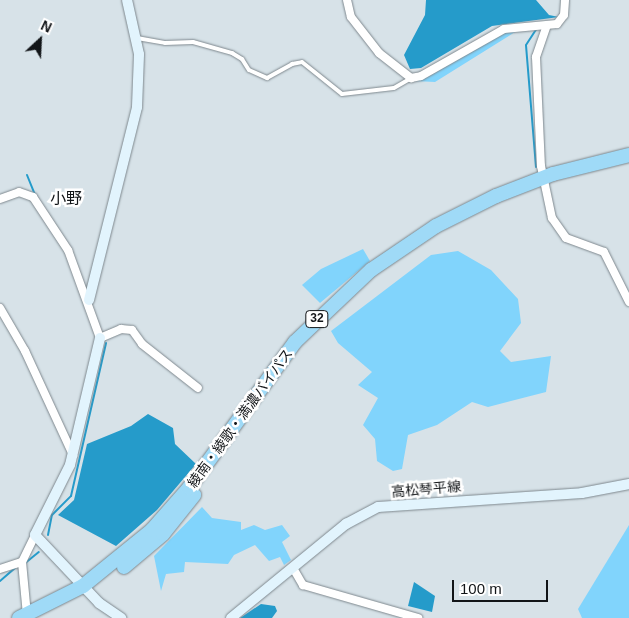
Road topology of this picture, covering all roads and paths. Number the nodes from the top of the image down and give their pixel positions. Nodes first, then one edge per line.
1 (127, 0) edge
2 (347, 0) edge
3 (565, 0) edge
4 (540, 26) junction
5 (137, 38) junction
6 (411, 78) junction
7 (629, 155) edge
8 (629, 164) edge
9 (544, 181) junction
10 (0, 199) edge
11 (89, 300) junction
12 (629, 302) edge
13 (0, 308) edge
14 (100, 338) junction
15 (198, 388) dead end
16 (73, 455) junction
17 (629, 484) edge
18 (35, 535) junction
19 (22, 564) junction
20 (3, 568) edge
21 (293, 568) junction
22 (0, 576) edge
23 (86, 589) junction
24 (23, 617) edge
25 (43, 618) edge
26 (120, 618) edge
27 (231, 618) edge
28 (418, 618) edge

1 - 5 street
2 - 6 street
3 - 4 street
4 - 6 street
4 - 9 street
5 - 6 lane
5 - 11 street
7 - 9 highway, 綾南・綾歌・満濃バイパス / 32
8 - 9 highway, 綾南・綾歌・満濃バイパス / 32
9 - 12 street
9 - 23 highway, 綾南・綾歌・満濃バイパス / 32
10 - 11 street
11 - 14 street
13 - 16 street
14 - 15 street
14 - 16 street
16 - 18 street
17 - 21 street, 高松琴平線
18 - 19 street
18 - 23 street
19 - 20 street
19 - 24 street
20 - 22 street
21 - 27 street, 高松琴平線
21 - 28 street
23 - 24 highway, 綾南・綾歌・満濃バイパス / 32
23 - 25 highway, 綾南・綾歌・満濃バイパス / 32
23 - 26 street

